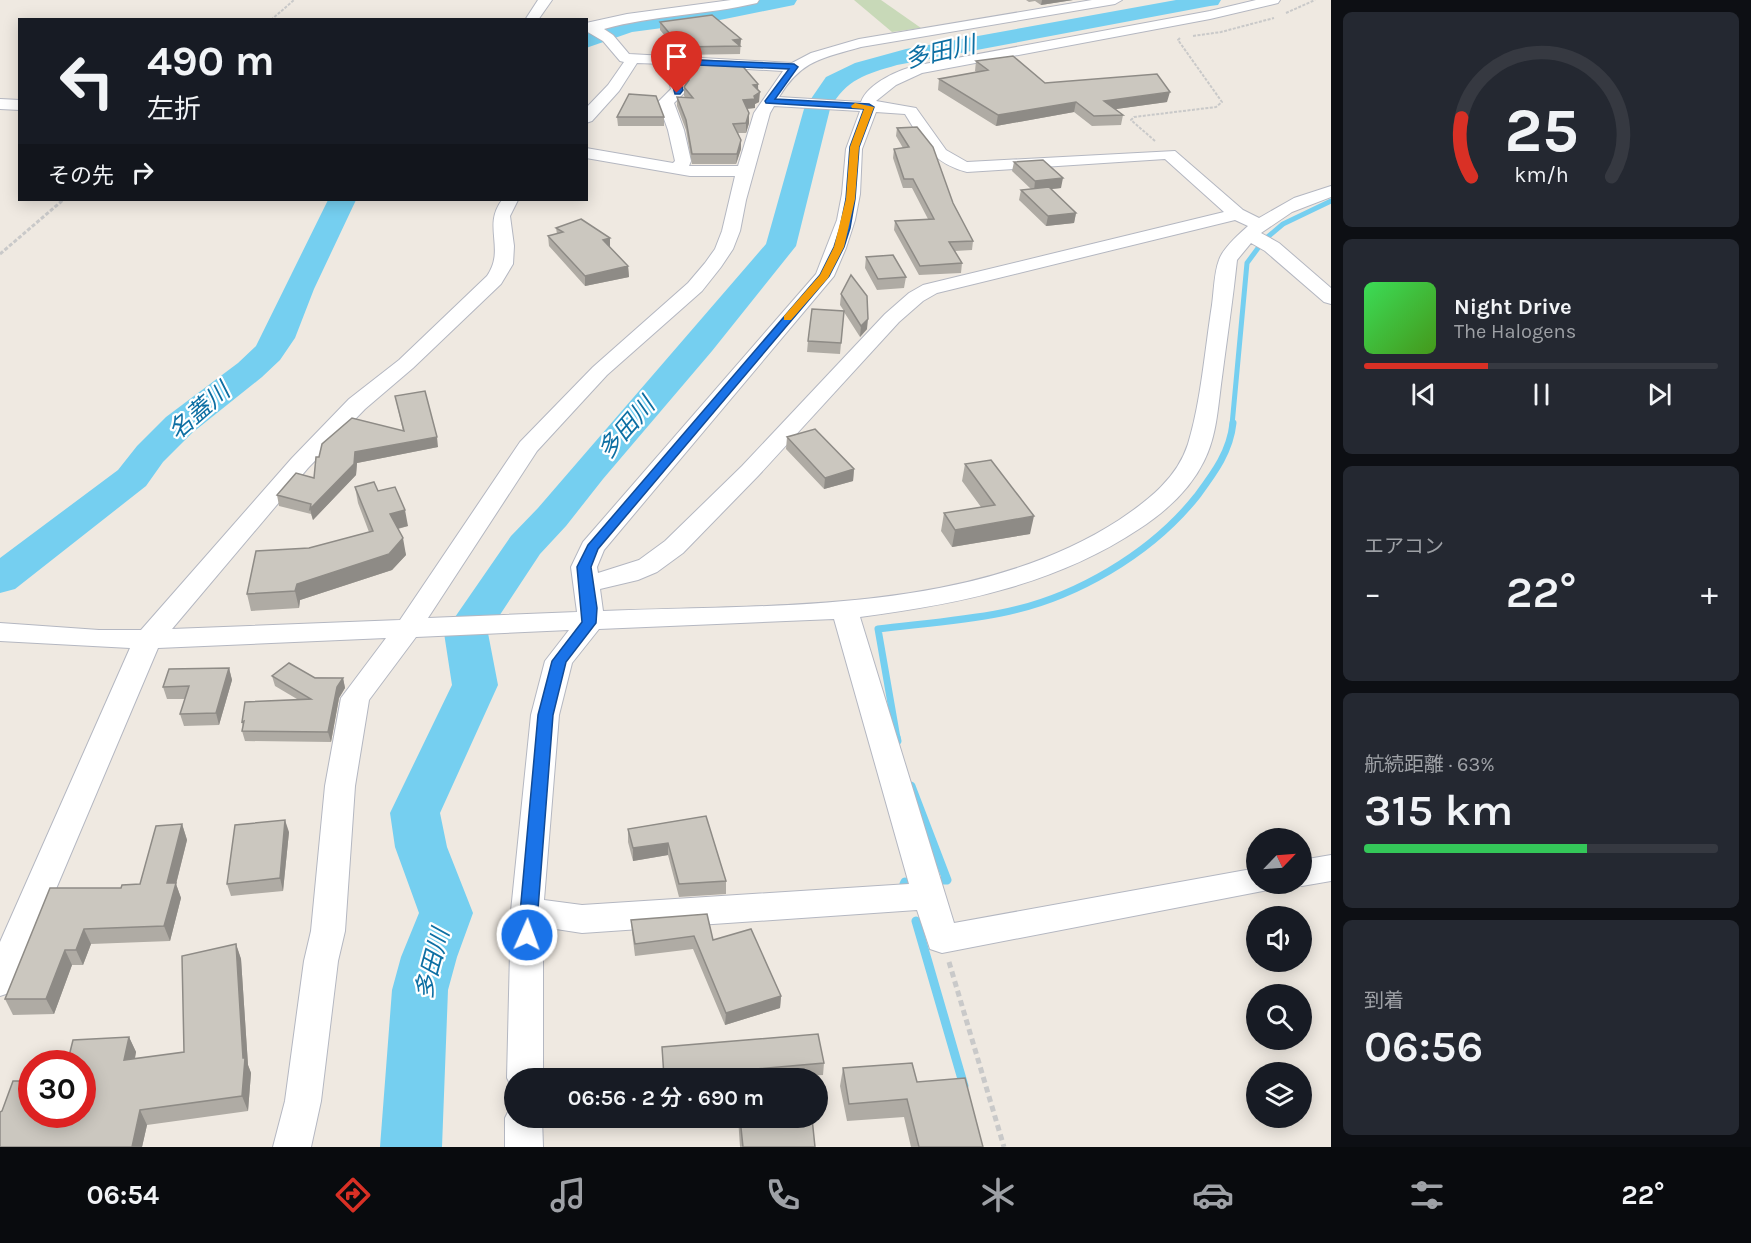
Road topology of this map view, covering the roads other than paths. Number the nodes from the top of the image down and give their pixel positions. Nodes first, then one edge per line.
1 (545, 0) edge
2 (752, 0) edge
3 (1051, 0) edge
4 (1115, 0) edge
5 (1272, 0) edge
6 (1066, 9) junction
7 (532, 18) edge
8 (597, 31) edge
9 (632, 60) junction
10 (670, 62) junction
11 (794, 67) junction
12 (774, 101) junction
13 (0, 104) edge
14 (18, 105) edge
15 (866, 106) junction
16 (588, 116) edge
17 (588, 153) edge
18 (679, 168) junction
19 (747, 171) junction
20 (1331, 191) edge
21 (509, 201) edge
22 (1253, 230) junction
23 (1331, 298) edge
24 (586, 584) junction
25 (845, 610) junction
26 (577, 623) junction
27 (415, 630) junction
28 (0, 632) edge
29 (148, 639) junction
30 (1331, 868) edge
31 (1312, 871) edge
32 (1246, 883) edge
33 (929, 896) junction
34 (527, 911) junction
35 (0, 981) edge
36 (525, 1068) edge
37 (524, 1128) edge
38 (292, 1147) edge
39 (524, 1147) edge

1 - 7 street
2 - 8 street
3 - 6 street
4 - 6 street
5 - 15 street
6 - 11 street
8 - 9 street
9 - 10 street
9 - 16 street
10 - 11 street
10 - 18 street
11 - 12 street
12 - 15 street
12 - 19 street
13 - 14 street
15 - 22 street
15 - 24 street
17 - 18 street
18 - 19 street
19 - 27 street
20 - 22 street
21 - 29 street
22 - 23 street
22 - 24 street
22 - 25 street
24 - 26 street
25 - 26 street
25 - 33 street
26 - 27 street
26 - 34 street
27 - 29 street
27 - 38 street
28 - 29 street
29 - 35 street
30 - 31 street
32 - 33 street
33 - 34 street
34 - 36 street
37 - 39 street

